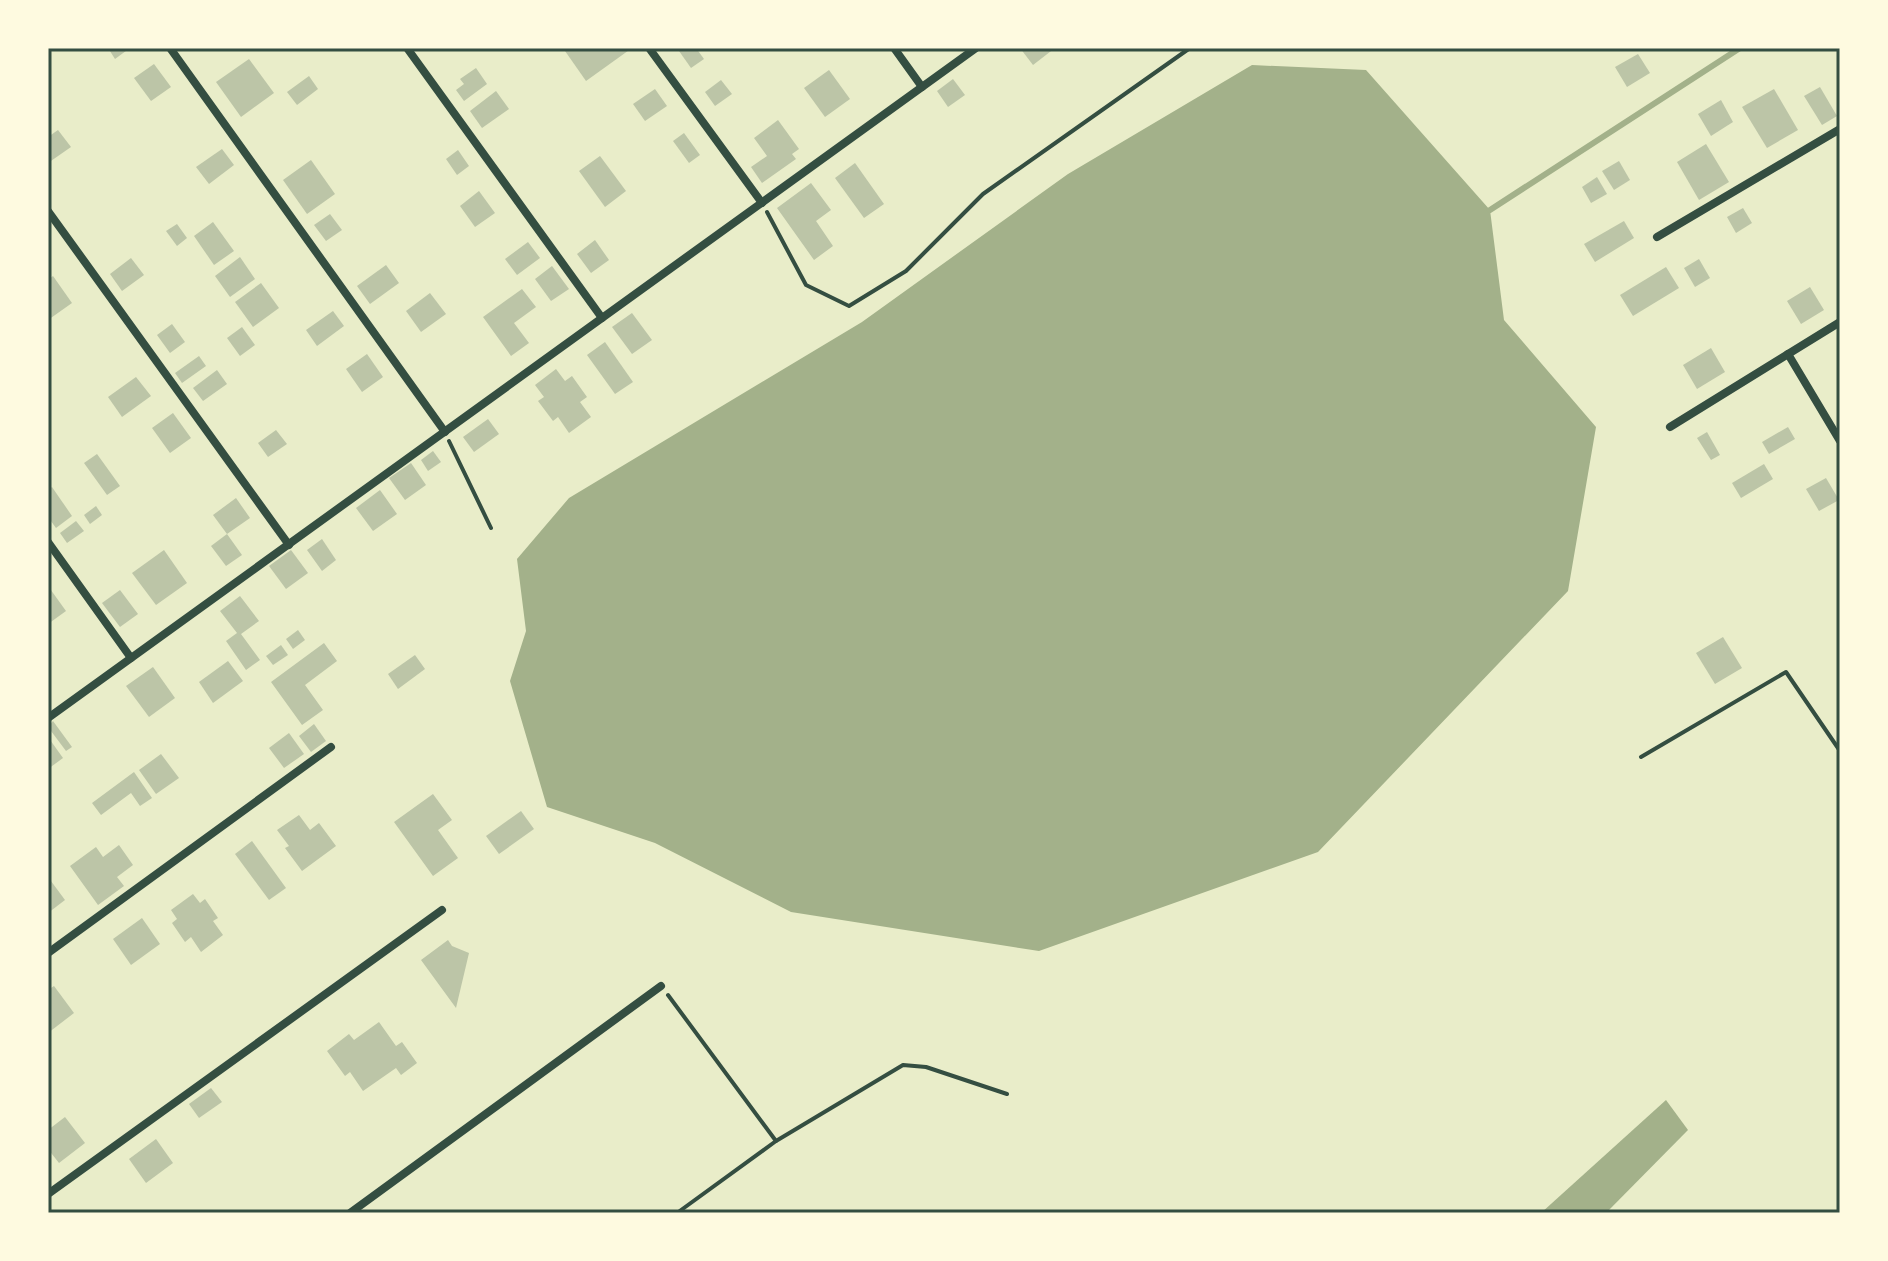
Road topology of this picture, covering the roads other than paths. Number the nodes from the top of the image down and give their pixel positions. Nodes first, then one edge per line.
1 (170, 48) edge
2 (407, 48) edge
3 (649, 48) edge
4 (894, 48) edge
5 (976, 48) edge
6 (922, 87) junction
7 (1840, 129) edge
8 (762, 203) junction
9 (48, 211) edge
10 (1657, 237) dead end
11 (602, 318) junction
12 (1840, 322) edge
13 (1788, 354) junction
14 (1670, 427) dead end
15 (445, 432) junction
16 (1840, 441) edge
17 (48, 542) edge
18 (289, 545) junction
19 (131, 658) junction
20 (48, 718) edge
21 (331, 747) dead end
22 (442, 910) dead end
23 (48, 953) edge
24 (661, 986) road end
25 (48, 1194) edge
26 (350, 1213) edge

1 - 15 street
2 - 11 street
3 - 8 street
4 - 6 street
5 - 6 street
6 - 8 street
7 - 10 street
8 - 11 street
9 - 18 street
11 - 15 street
12 - 13 street
13 - 14 street
13 - 16 street
15 - 18 street
17 - 19 street
18 - 19 street
19 - 20 street
21 - 23 street
22 - 25 street
24 - 26 street

